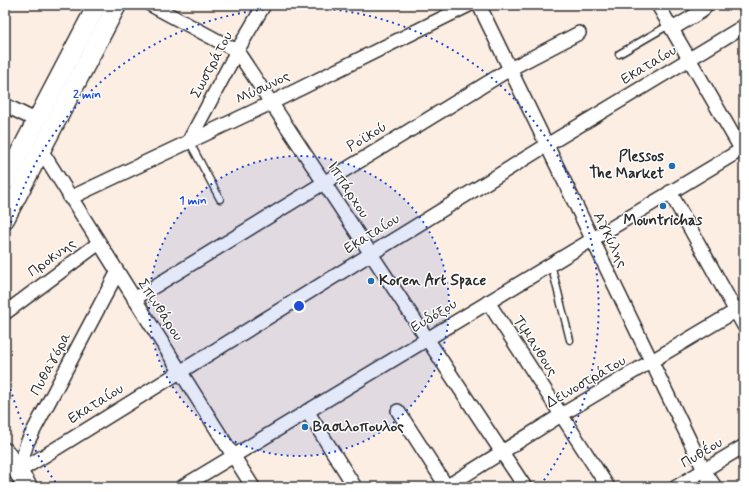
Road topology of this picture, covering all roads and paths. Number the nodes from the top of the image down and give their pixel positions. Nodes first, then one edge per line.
1 (97, 5) edge
2 (117, 5) edge
3 (151, 5) edge
4 (264, 5) edge
5 (469, 5) edge
6 (479, 5) edge
7 (658, 5) edge
8 (706, 5) edge
9 (744, 26) edge
10 (671, 27) junction
11 (579, 33) dead end
12 (237, 51) junction
13 (619, 54) dead end
14 (689, 60) junction
15 (510, 69) junction
16 (271, 103) junction
17 (5, 105) edge
18 (37, 120) junction
19 (189, 141) junction
20 (547, 145) junction
21 (41, 150) junction
22 (743, 151) edge
23 (5, 180) edge
24 (324, 183) junction
25 (670, 192) junction
26 (70, 198) junction
27 (220, 199) dead end
28 (5, 219) edge
29 (592, 240) junction
30 (99, 243) junction
31 (371, 254) junction
32 (551, 264) junction
33 (118, 273) junction
34 (134, 299) junction
35 (488, 302) junction
36 (740, 309) edge
37 (5, 313) edge
38 (744, 326) edge
39 (427, 339) junction
40 (570, 340) dead end
41 (652, 362) junction
42 (180, 371) junction
43 (307, 411) junction
44 (398, 411) dead end
45 (561, 415) junction
46 (744, 446) edge
47 (5, 452) edge
48 (502, 452) junction
49 (234, 456) junction
50 (704, 470) junction
51 (11, 478) edge
52 (7, 487) edge
53 (28, 487) edge
54 (182, 487) edge
55 (253, 487) edge
56 (355, 487) edge
57 (446, 487) edge
58 (524, 487) edge
59 (608, 487) edge
60 (676, 487) edge
61 (715, 487) edge

1 - 18 main road
2 - 21 main road
3 - 12 street
4 - 12 street, Σωστράτου
5 - 16 street, Μύσωνος
6 - 15 street, Αγκύλης
7 - 10 street
8 - 10 street
9 - 14 street, Εκαταίου
10 - 13 lane
10 - 14 street
11 - 15 street, Ροϊκού
12 - 16 street, Ιππάρχου
12 - 19 street, Σωστράτου
14 - 20 street, Εκαταίου
14 - 22 street
15 - 20 street, Αγκύλης
15 - 24 street, Ροϊκού
16 - 19 street, Μύσωνος
16 - 24 street, Ιππάρχου
17 - 18 street
18 - 23 main road
19 - 26 street, Μύσωνος
19 - 27 lane
20 - 29 street, Αγκύλης
20 - 31 street, Εκαταίου
21 - 26 street, Σπινθάρου
21 - 28 main road
22 - 25 street, Ευδόξου
24 - 31 street, Ιππάρχου
24 - 34 street, Ροϊκού
25 - 29 street, Ευδόξου
25 - 36 street
26 - 30 street, Σπινθάρου
29 - 32 street, Ευδόξου
29 - 41 street, Αγκύλης
30 - 33 street, Σπινθάρου
30 - 37 street, Προκνης
31 - 39 street, Ιππάρχου
31 - 42 street, Εκαταίου
32 - 35 street, Ευδόξου
32 - 40 lane
33 - 34 street, Σπινθάρου
33 - 51 street, Πυθαγόρα
34 - 42 street, Σπινθάρου
35 - 39 street, Ευδόξου
35 - 45 street, Τιμανθους
36 - 38 street
36 - 41 street, Δεινοστράτου
39 - 43 street, Ευδόξου
39 - 48 street, Ιππάρχου
41 - 45 street, Δεινοστράτου
41 - 50 street, Αγκύλης
42 - 49 street, Σπινθάρου
42 - 51 street, Εκαταίου
43 - 49 street, Ευδόξου
43 - 56 street
44 - 57 street
45 - 48 street, Δεινοστράτου
45 - 59 street, Τιμανθους
46 - 50 street, Πυθέου
47 - 51 main road
48 - 57 street, Δεινοστράτου
48 - 58 street, Ιππάρχου
49 - 54 street, Ευδόξου
49 - 55 street, Σπινθάρου
50 - 60 street, Πυθέου
50 - 61 street, Αγκύλης
51 - 52 street
51 - 53 main road

